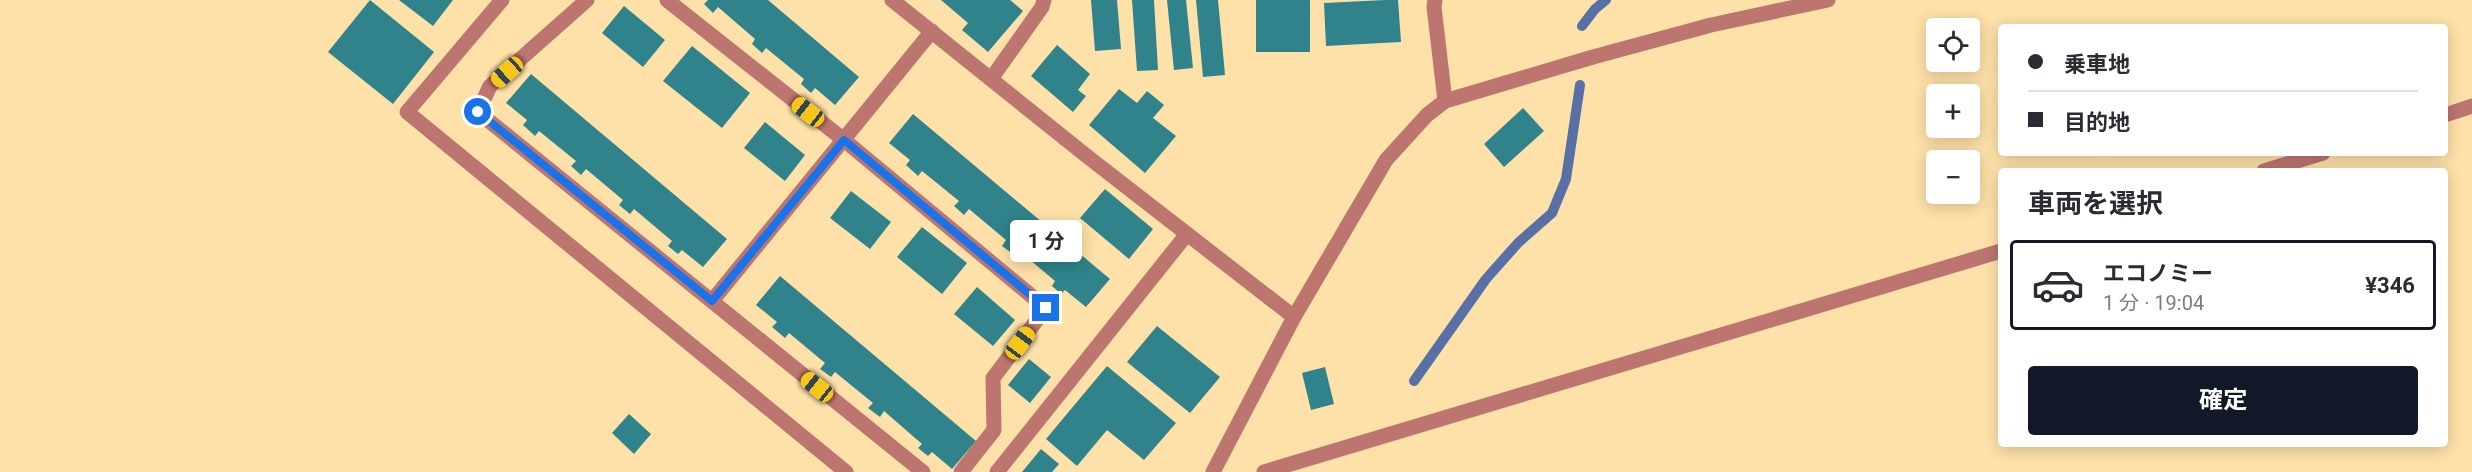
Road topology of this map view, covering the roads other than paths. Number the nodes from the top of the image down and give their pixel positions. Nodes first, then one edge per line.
1 (502, 0) edge
2 (587, 0) edge
3 (668, 0) edge
4 (892, 0) edge
5 (1044, 0) edge
6 (1435, 0) edge
7 (1828, 0) edge
8 (932, 31) junction
9 (991, 79) junction
10 (1445, 101) junction
11 (2472, 106) edge
12 (2448, 114) edge
13 (844, 140) junction
14 (2313, 156) edge
15 (2274, 168) edge
16 (1187, 234) junction
17 (1998, 252) edge
18 (712, 301) junction
19 (1294, 317) junction
20 (846, 472) edge
21 (923, 472) edge
22 (961, 472) edge
23 (997, 472) edge
24 (1213, 472) edge
25 (1264, 472) edge

1 - 20 street
2 - 18 street
3 - 13 street
4 - 8 street
5 - 9 street
6 - 10 street
7 - 10 street
8 - 9 street
8 - 13 street
9 - 16 street
10 - 19 street
11 - 12 street
13 - 18 street
13 - 22 street
14 - 15 street
16 - 19 street
16 - 23 street
17 - 25 street
18 - 21 street
19 - 24 street

